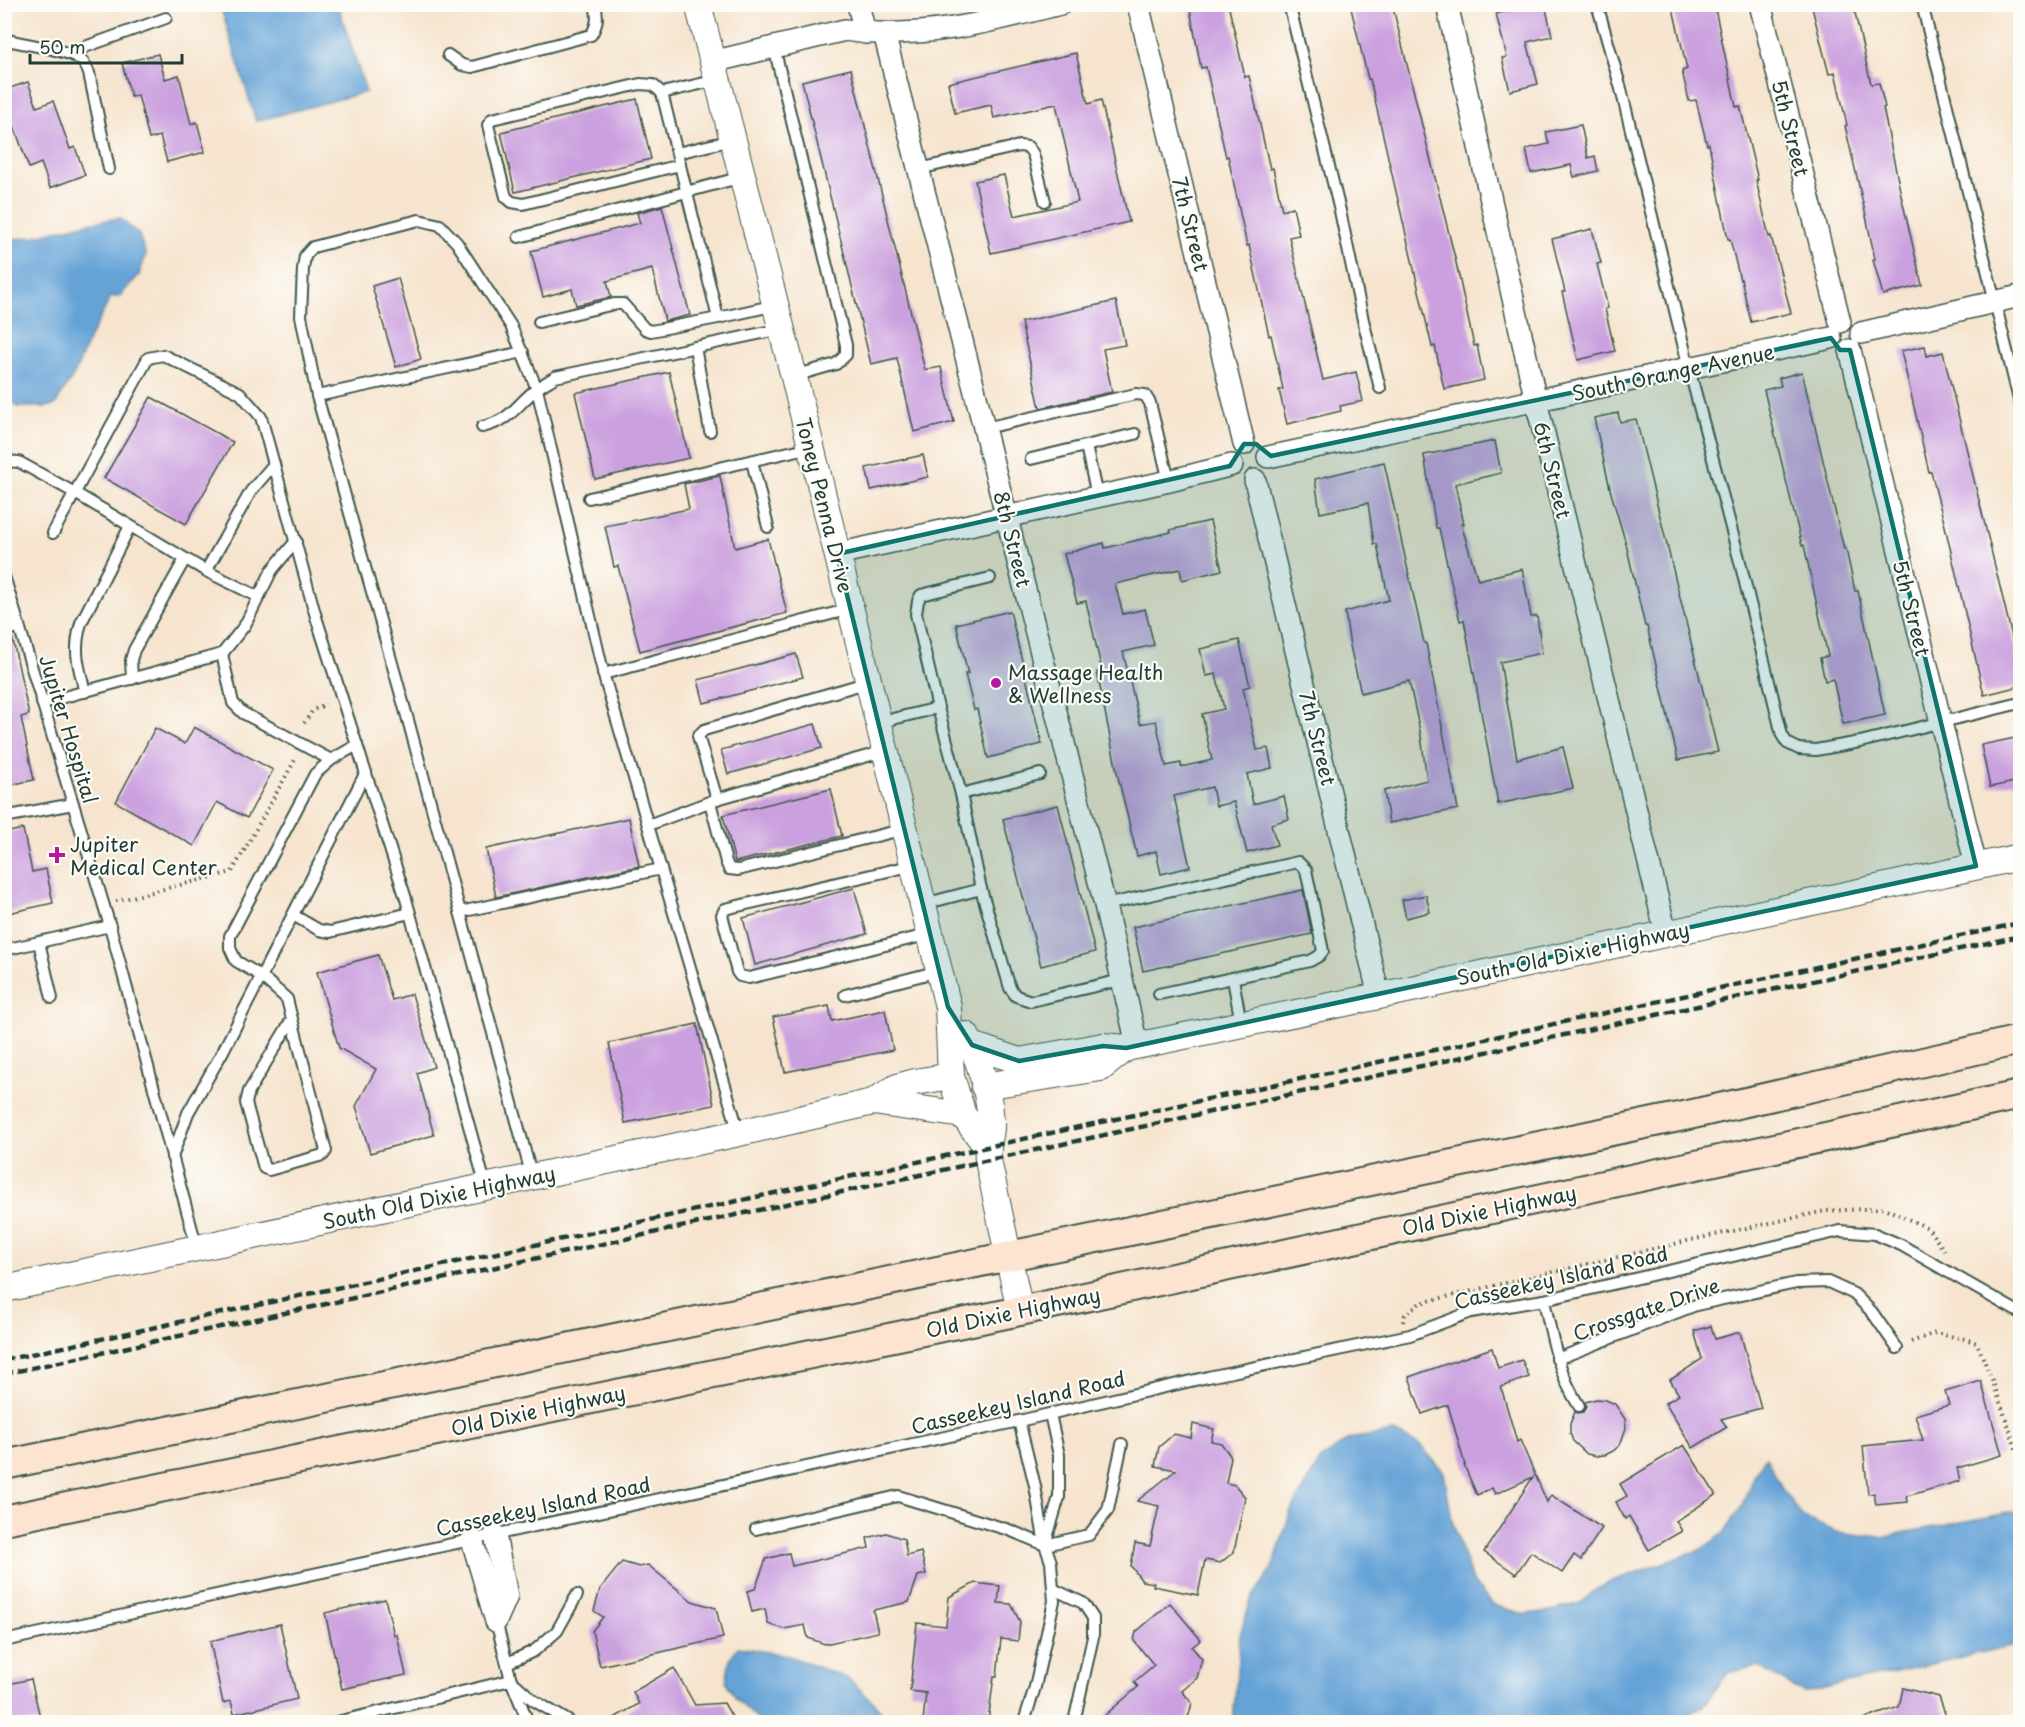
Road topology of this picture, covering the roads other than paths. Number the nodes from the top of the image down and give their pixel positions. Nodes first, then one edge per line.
1 (595, 4) edge
2 (698, 4) edge
3 (858, 4) edge
4 (1060, 4) edge
5 (1138, 4) edge
6 (1289, 4) edge
7 (1447, 4) edge
8 (1597, 4) edge
9 (1760, 4) edge
10 (1922, 4) edge
11 (166, 18) dead end
12 (875, 33) junction
13 (4, 39) edge
14 (774, 47) junction
15 (68, 52) junction
16 (448, 55) dead end
17 (715, 71) junction
18 (662, 93) junction
19 (733, 140) junction
20 (677, 153) junction
21 (680, 165) junction
22 (109, 169) dead end
23 (919, 169) junction
24 (742, 177) junction
25 (686, 192) junction
26 (1045, 201) dead end
27 (519, 237) dead end
28 (2020, 296) edge
29 (1996, 301) junction
30 (779, 317) junction
31 (718, 318) junction
32 (539, 322) dead end
33 (1835, 330) junction
34 (1855, 341) junction
35 (694, 347) junction
36 (523, 352) junction
37 (1689, 368) junction
38 (794, 376) junction
39 (537, 388) junction
40 (1380, 388) dead end
41 (316, 396) junction
42 (1536, 401) junction
43 (2020, 404) edge
44 (482, 427) dead end
45 (985, 428) junction
46 (710, 431) dead end
47 (1135, 434) dead end
48 (1244, 444) junction
49 (1086, 446) junction
50 (811, 447) junction
51 (1269, 457) junction
52 (1031, 459) dead end
53 (4, 461) edge
54 (752, 461) junction
55 (274, 464) junction
56 (1232, 465) junction
57 (1256, 480) junction
58 (1169, 481) junction
59 (75, 493) junction
60 (1097, 496) junction
61 (589, 498) dead end
62 (1007, 516) junction
63 (130, 526) junction
64 (768, 527) dead end
65 (53, 533) dead end
66 (296, 541) junction
67 (837, 554) junction
68 (185, 559) junction
69 (206, 571) junction
70 (4, 576) edge
71 (990, 578) dead end
72 (259, 597) junction
73 (851, 609) junction
74 (19, 627) junction
75 (4, 630) edge
76 (222, 654) junction
77 (603, 674) junction
78 (132, 679) junction
79 (869, 682) junction
80 (85, 692) junction
81 (42, 703) junction
82 (2020, 703) edge
83 (938, 708) junction
84 (880, 722) junction
85 (1940, 722) junction
86 (357, 745) junction
87 (886, 751) junction
88 (331, 759) junction
89 (366, 772) junction
90 (1040, 774) dead end
91 (961, 794) junction
92 (713, 800) junction
93 (73, 804) junction
94 (4, 817) edge
95 (648, 825) junction
96 (905, 829) junction
97 (2020, 857) edge
98 (914, 865) junction
99 (1976, 866) junction
100 (661, 869) junction
101 (981, 889) junction
102 (923, 904) junction
103 (1105, 905) junction
104 (460, 912) junction
105 (410, 913) junction
106 (293, 915) junction
107 (110, 926) junction
108 (1666, 933) junction
109 (931, 934) junction
110 (39, 942) junction
111 (4, 950) edge
112 (940, 971) junction
113 (261, 976) junction
114 (1233, 979) junction
115 (1121, 980) junction
116 (1159, 994) dead end
117 (845, 995) dead end
118 (1379, 996) junction
119 (52, 998) dead end
120 (948, 1007) junction
121 (292, 1019) junction
122 (1241, 1023) junction
123 (2020, 1040) edge
124 (972, 1046) junction
125 (1131, 1046) junction
126 (951, 1076) junction
127 (984, 1086) junction
128 (2020, 1095) edge
129 (873, 1102) junction
130 (963, 1115) junction
131 (739, 1133) junction
132 (987, 1147) junction
133 (172, 1157) junction
134 (532, 1178) junction
135 (486, 1187) junction
136 (198, 1249) junction
137 (1008, 1256) junction
138 (4, 1289) edge
139 (1544, 1300) junction
140 (1020, 1311) junction
141 (2020, 1312) edge
142 (1897, 1348) road end
143 (1557, 1359) junction
144 (1579, 1406) dead end
145 (1050, 1414) junction
146 (1019, 1420) junction
147 (1122, 1444) dead end
148 (4, 1465) edge
149 (4, 1520) edge
150 (756, 1528) dead end
151 (495, 1535) junction
152 (472, 1540) junction
153 (1045, 1545) junction
154 (1053, 1589) junction
155 (577, 1595) dead end
156 (496, 1621) junction
157 (4, 1641) edge
158 (507, 1663) junction
159 (511, 1680) junction
160 (337, 1722) edge
161 (528, 1722) edge
162 (570, 1722) edge
163 (1024, 1722) edge
164 (1074, 1722) edge

1 - 16 lane
2 - 17 street, Toney Penna Drive
3 - 12 street, 8th Street
4 - 12 street
5 - 48 street, 7th Street
6 - 40 lane
7 - 42 street, 6th Street
8 - 37 lane
9 - 33 street, 5th Street
10 - 29 lane
11 - 15 lane
12 - 14 street
12 - 23 street, 8th Street
13 - 15 lane
14 - 17 street
14 - 38 lane
15 - 22 lane
17 - 18 lane
17 - 19 street, Toney Penna Drive
18 - 20 lane
18 - 21 lane
19 - 20 lane
19 - 24 street, Toney Penna Drive
20 - 21 lane
21 - 25 lane
23 - 26 lane
23 - 45 street, 8th Street
24 - 25 lane
24 - 30 street, Toney Penna Drive
25 - 27 lane
25 - 31 lane
28 - 29 street
29 - 34 street
29 - 43 lane
30 - 31 lane
30 - 35 lane
30 - 38 street, Toney Penna Drive
31 - 32 lane
33 - 34 street
33 - 37 street, South Orange Avenue
34 - 85 street, 5th Street
35 - 39 lane
35 - 46 lane
36 - 39 lane
36 - 41 lane
36 - 41 lane
37 - 42 street, South Orange Avenue
37 - 85 lane
38 - 50 street, Toney Penna Drive
39 - 44 lane
39 - 77 lane
41 - 104 lane
42 - 51 street, South Orange Avenue
42 - 108 street, 6th Street
45 - 58 lane
45 - 62 street, 8th Street
47 - 49 lane
48 - 51 street
48 - 56 street
49 - 52 lane
49 - 60 lane
50 - 54 lane
50 - 67 street, Toney Penna Drive
51 - 57 street
53 - 59 lane
54 - 61 lane
54 - 64 lane
55 - 59 lane
55 - 66 lane
55 - 69 lane
56 - 57 street
56 - 58 street
57 - 118 street, 7th Street
58 - 60 street
59 - 63 lane
59 - 65 lane
60 - 62 street
62 - 67 street
62 - 103 street, 8th Street
63 - 68 lane
63 - 80 lane
66 - 72 lane
66 - 86 lane
67 - 73 street, Toney Penna Drive
68 - 69 lane
68 - 78 lane
69 - 72 lane
70 - 74 lane, Jupiter Hospital
71 - 83 lane
72 - 76 lane
73 - 77 lane
73 - 79 street, Toney Penna Drive
74 - 75 lane
74 - 81 lane, Jupiter Hospital
76 - 78 lane
76 - 88 lane
77 - 95 lane
78 - 80 lane
79 - 84 street, Toney Penna Drive
79 - 92 lane
80 - 81 lane
81 - 93 lane, Jupiter Hospital
82 - 85 lane
83 - 84 lane
83 - 91 lane
84 - 87 street, Toney Penna Drive
85 - 99 street, 5th Street
86 - 88 lane
86 - 89 lane
87 - 92 lane
87 - 96 street, Toney Penna Drive
88 - 113 lane
89 - 105 lane
89 - 106 lane
90 - 91 lane
91 - 101 lane
92 - 95 lane
92 - 96 lane
93 - 94 lane
93 - 107 lane, Jupiter Hospital
95 - 100 lane
96 - 98 street, Toney Penna Drive
97 - 99 street, South Old Dixie Highway
98 - 102 street, Toney Penna Drive
98 - 109 lane
99 - 108 street, South Old Dixie Highway
100 - 104 lane
100 - 131 lane
101 - 102 lane
101 - 115 lane
102 - 109 street, Toney Penna Drive
103 - 114 lane
103 - 115 street, 8th Street
104 - 134 lane
105 - 106 lane
105 - 135 lane
106 - 113 lane
107 - 110 lane
107 - 133 lane, Jupiter Hospital
108 - 118 street, South Old Dixie Highway
109 - 112 street, Toney Penna Drive
110 - 111 lane
110 - 119 lane
112 - 117 lane
112 - 120 street, Toney Penna Drive
113 - 121 lane
113 - 133 lane
114 - 116 lane
114 - 122 lane
115 - 125 street, 8th Street
118 - 122 street, South Old Dixie Highway
120 - 124 street, Toney Penna Drive
120 - 126 street, Toney Penna Drive
121 - 121 lane
122 - 125 street, South Old Dixie Highway
123 - 137 main road
124 - 125 street, South Old Dixie Highway
124 - 127 street, Toney Penna Drive
125 - 127 street, South Old Dixie Highway
126 - 129 street, South Old Dixie Highway
126 - 130 street, Toney Penna Drive
127 - 132 street, Toney Penna Drive
128 - 140 main road, Old Dixie Highway
129 - 130 street, South Old Dixie Highway
129 - 131 street, South Old Dixie Highway
130 - 132 street, Toney Penna Drive
131 - 134 street, South Old Dixie Highway
132 - 137 street, Toney Penna Drive
133 - 136 lane, Jupiter Hospital
134 - 135 street, South Old Dixie Highway
135 - 136 street, South Old Dixie Highway
136 - 138 street, South Old Dixie Highway
137 - 140 street, Toney Penna Drive
137 - 148 main road
139 - 141 lane, Casseekey Island Road
139 - 143 lane, Crossgate Drive
139 - 145 lane, Casseekey Island Road
140 - 149 main road, Old Dixie Highway
142 - 143 lane, Crossgate Drive
143 - 144 lane, Crossgate Drive
145 - 146 lane, Casseekey Island Road
145 - 153 lane
146 - 151 lane, Casseekey Island Road
146 - 153 lane
147 - 153 lane
150 - 153 lane
151 - 152 lane, Casseekey Island Road
151 - 156 street
152 - 156 street
152 - 157 lane, Casseekey Island Road
153 - 154 lane
154 - 163 lane
154 - 164 lane
155 - 158 lane
156 - 158 lane
158 - 159 lane
159 - 160 lane
159 - 161 lane
159 - 162 lane

